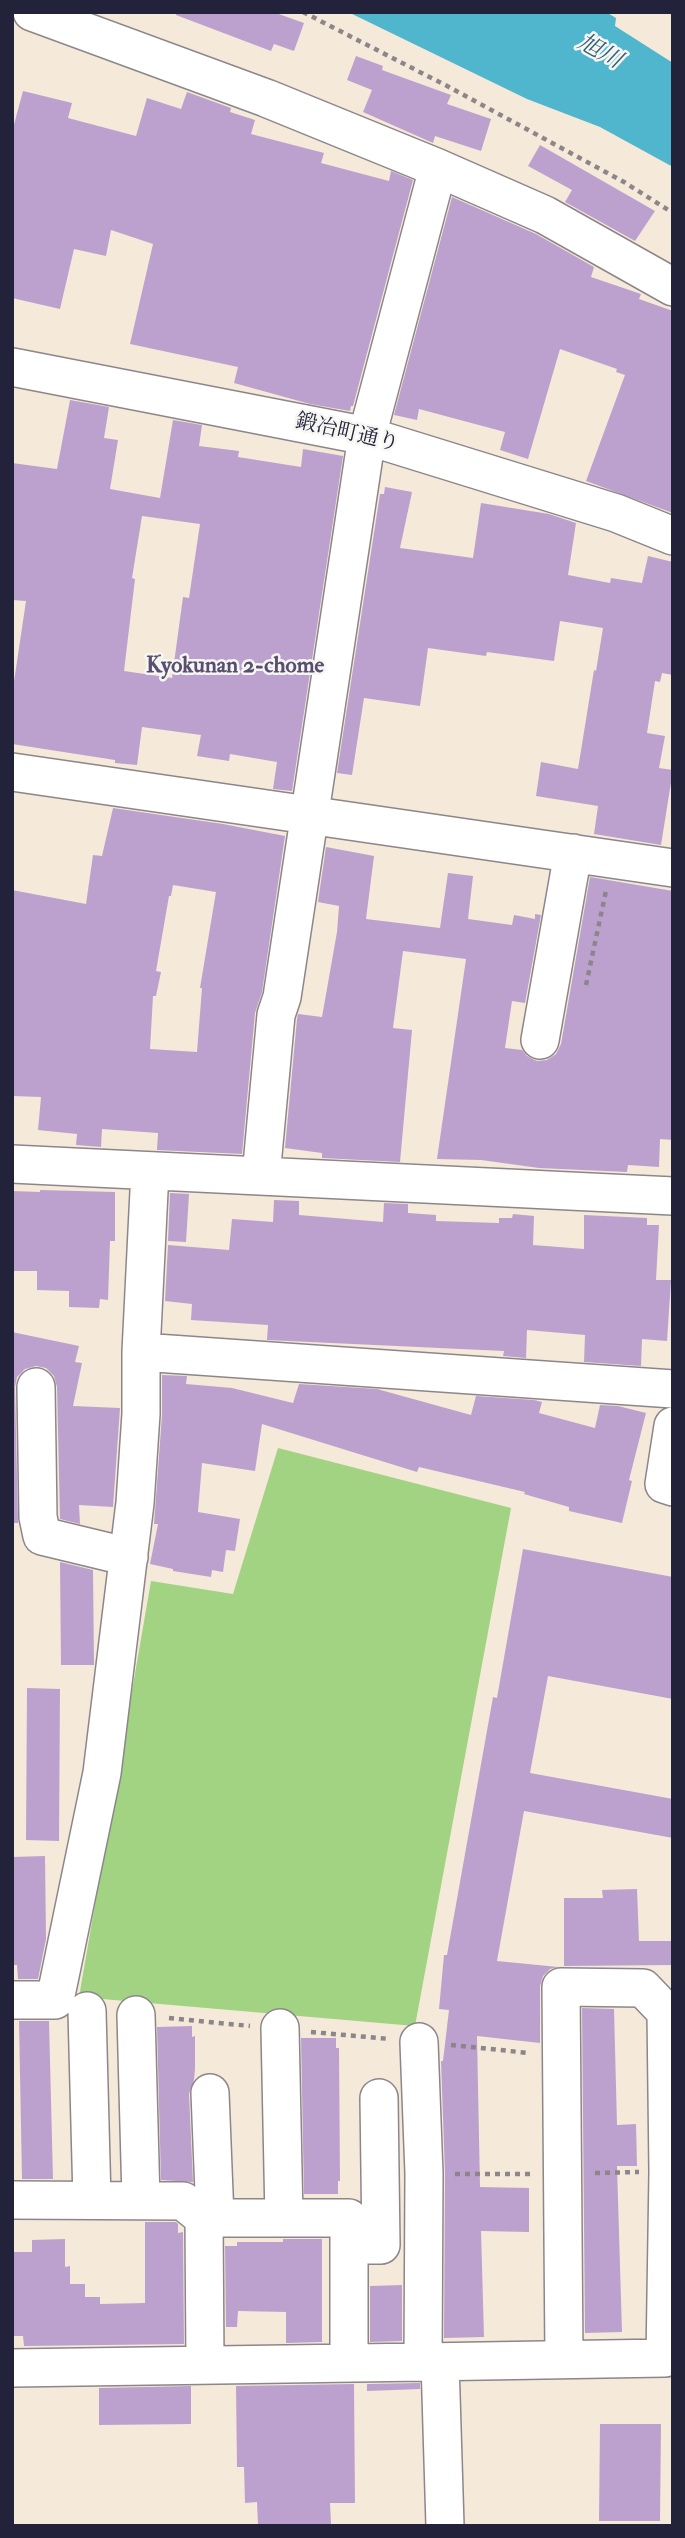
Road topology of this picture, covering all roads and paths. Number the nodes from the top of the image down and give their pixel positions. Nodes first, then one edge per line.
1 (32, 12) edge
2 (303, 12) edge
3 (438, 168) junction
4 (673, 212) edge
5 (673, 287) edge
6 (12, 368) edge
7 (367, 436) junction
8 (673, 536) edge
9 (12, 772) edge
10 (309, 815) junction
11 (573, 853) junction
12 (613, 859) junction
13 (673, 868) edge
14 (586, 985) dead end
15 (540, 1040) dead end
16 (12, 1164) edge
17 (150, 1171) junction
18 (261, 1176) junction
19 (673, 1196) edge
20 (141, 1352) junction
21 (36, 1387) dead end
22 (673, 1389) edge
23 (673, 1426) edge
24 (673, 1487) edge
25 (129, 1557) junction
26 (12, 2000) edge
27 (87, 2011) dead end
28 (136, 2015) dead end
29 (280, 2028) dead end
30 (419, 2042) dead end
31 (210, 2093) dead end
32 (379, 2098) dead end
33 (670, 2168) edge
34 (12, 2200) edge
35 (92, 2200) junction
36 (141, 2200) junction
37 (210, 2218) junction
38 (284, 2218) junction
39 (349, 2245) junction
40 (564, 2360) junction
41 (432, 2362) junction
42 (349, 2363) junction
43 (205, 2365) junction
44 (12, 2368) edge
45 (445, 2526) edge

1 - 3 street
2 - 4 path
3 - 5 street
3 - 7 street
6 - 7 street, 鍛冶町通り
7 - 8 street, 鍛冶町通り
7 - 10 street
9 - 10 street
10 - 11 street
10 - 18 street
11 - 12 street
11 - 15 street
12 - 13 street
12 - 14 path
16 - 17 street
17 - 18 street
17 - 20 street
18 - 19 street
20 - 22 street
20 - 25 street
21 - 25 street
23 - 24 street
25 - 26 street
27 - 35 street
28 - 36 street
29 - 38 street
30 - 41 street
31 - 37 street
32 - 39 street
33 - 40 street
33 - 40 street
34 - 35 street
35 - 36 street
36 - 37 street
37 - 38 street
37 - 43 street
38 - 39 street
39 - 42 street
40 - 41 street
41 - 42 street
41 - 45 street
42 - 43 street
43 - 44 street

